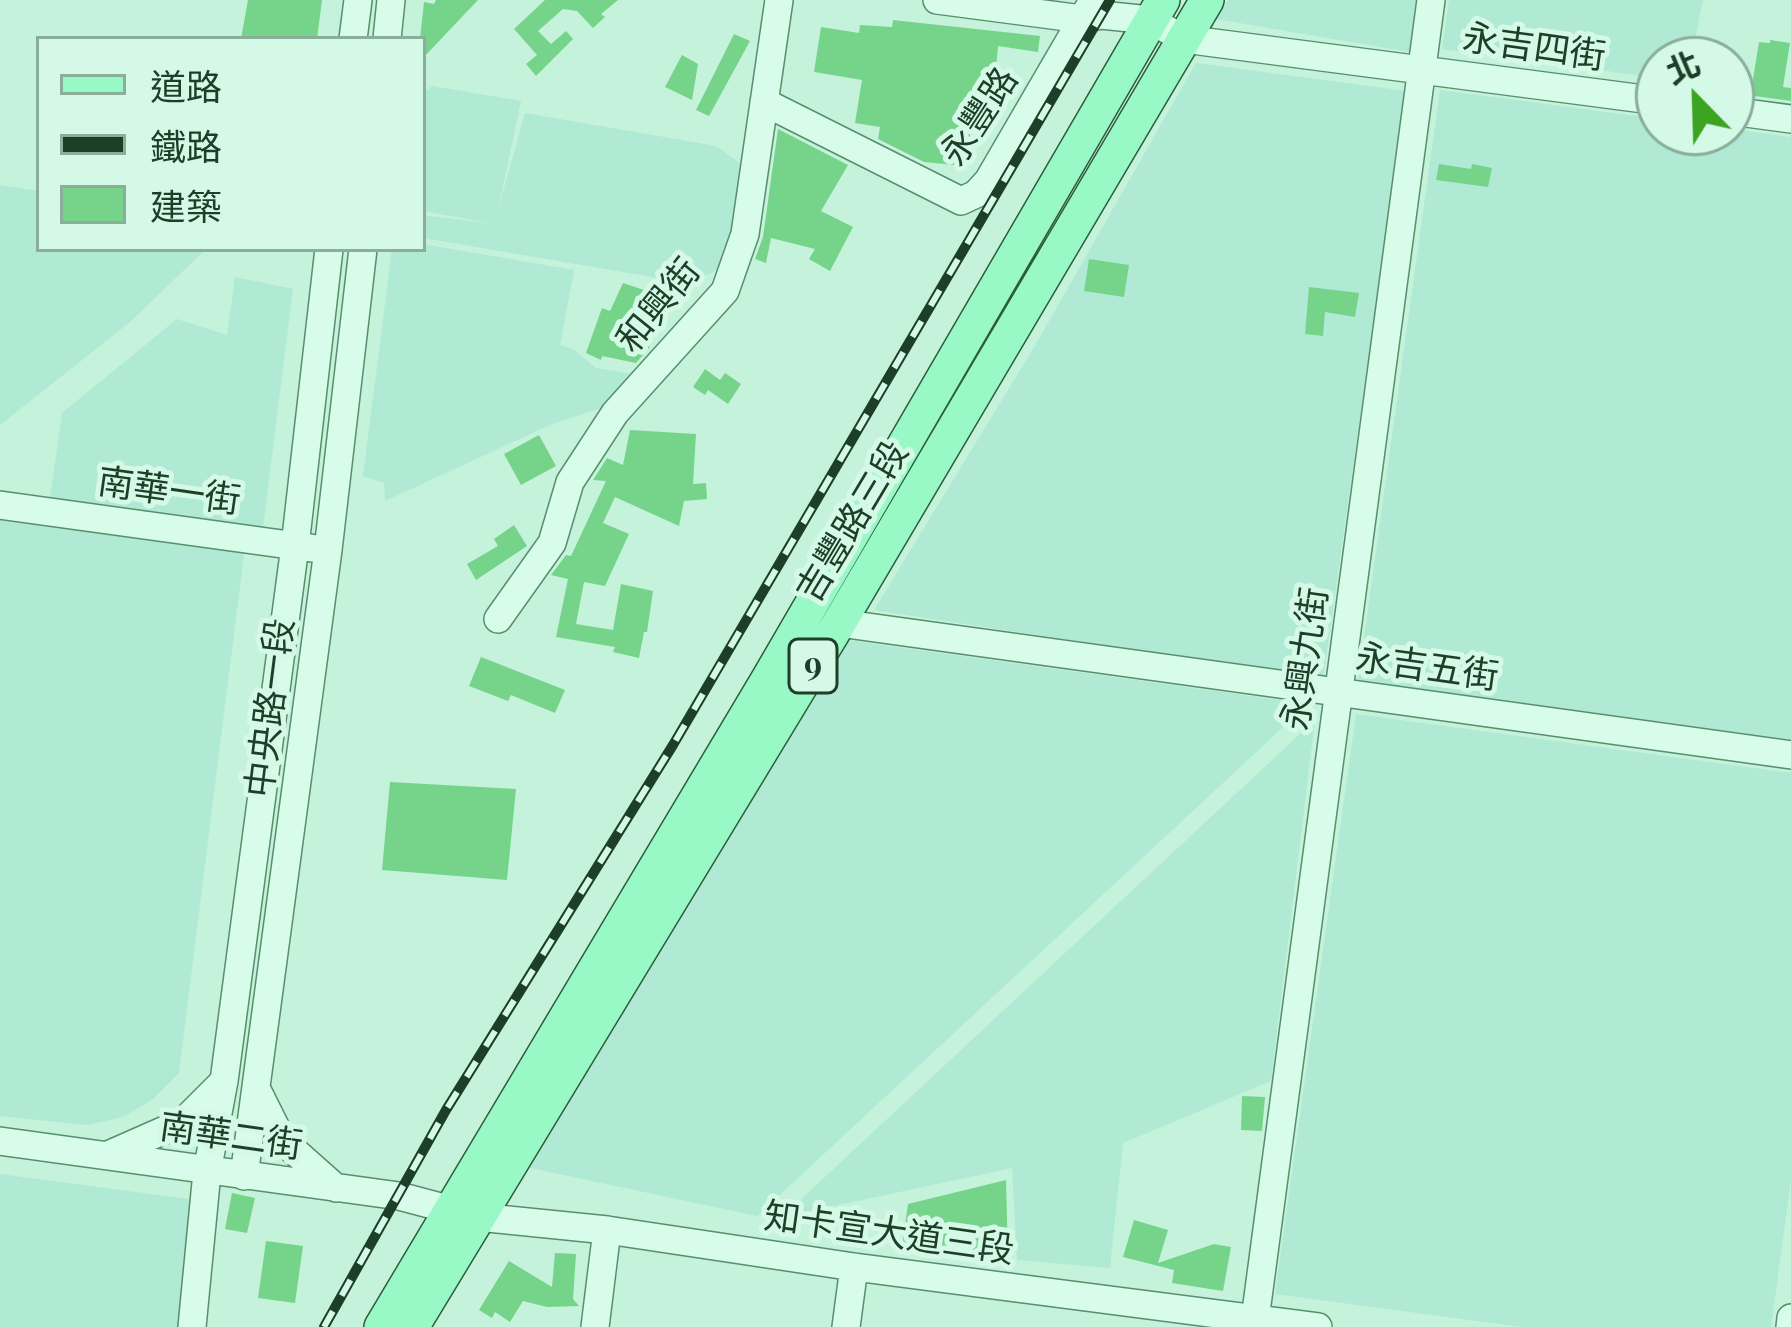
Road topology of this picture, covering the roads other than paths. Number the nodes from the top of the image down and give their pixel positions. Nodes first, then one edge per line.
1 (358, 0) edge
2 (391, 0) edge
3 (779, 0) edge
4 (937, 0) edge
5 (1207, 0) edge
6 (1431, 0) edge
7 (1087, 9) edge
8 (1157, 10) edge
9 (353, 36) edge
10 (387, 36) edge
11 (1184, 39) junction
12 (1423, 69) junction
13 (1635, 98) edge
14 (764, 102) junction
15 (1755, 114) edge
16 (1791, 119) edge
17 (329, 252) edge
18 (363, 252) edge
19 (0, 505) edge
20 (295, 546) junction
21 (328, 550) junction
22 (498, 619) dead end
23 (839, 623) junction
24 (1337, 692) junction
25 (1791, 755) edge
26 (224, 1081) junction
27 (258, 1092) junction
28 (0, 1141) edge
29 (106, 1156) junction
30 (207, 1172) junction
31 (244, 1176) junction
32 (336, 1188) junction
33 (464, 1213) junction
34 (607, 1230) junction
35 (854, 1267) junction
36 (1254, 1323) edge
37 (192, 1327) edge
38 (381, 1327) edge
39 (412, 1327) edge
40 (596, 1327) edge
41 (846, 1327) edge
42 (1318, 1327) edge

1 - 9 street
2 - 10 street
3 - 14 street, 和興街
4 - 7 street
5 - 11 main road, 吉豐路三段 / 9
6 - 12 street, 永興九街
7 - 8 street
7 - 14 street, 永豐路
8 - 11 street
8 - 33 main road, 吉豐路三段 / 9
11 - 12 street, 永吉四街
11 - 23 main road, 吉豐路三段 / 9
12 - 13 street, 永吉四街
12 - 24 street, 永興九街
14 - 22 street, 和興街
15 - 16 street
17 - 20 street, 中央路一段
18 - 21 street, 中央路一段
19 - 20 street, 南華一街
20 - 21 street, 南華一街
20 - 26 street, 中央路一段
21 - 27 street, 中央路一段
23 - 24 street, 永吉五街
23 - 33 main road, 吉豐路三段 / 9
24 - 25 street, 永吉五街
24 - 36 street, 永興九街
26 - 29 street
26 - 30 street, 中央路一段
27 - 31 street, 中央路一段
27 - 32 street
28 - 29 street, 南華二街
29 - 30 street, 南華二街
30 - 31 street, 南華二街
30 - 37 street, 中央路一段
31 - 32 street, 南華二街
32 - 33 street, 南華二街
33 - 34 street, 知卡宣大道三段
33 - 38 main road, 吉豐路三段 / 9
33 - 39 main road, 吉豐路三段 / 9
34 - 35 street, 知卡宣大道三段
34 - 40 street
35 - 36 street, 知卡宣大道三段
35 - 41 street
36 - 42 street, 知卡宣大道三段

